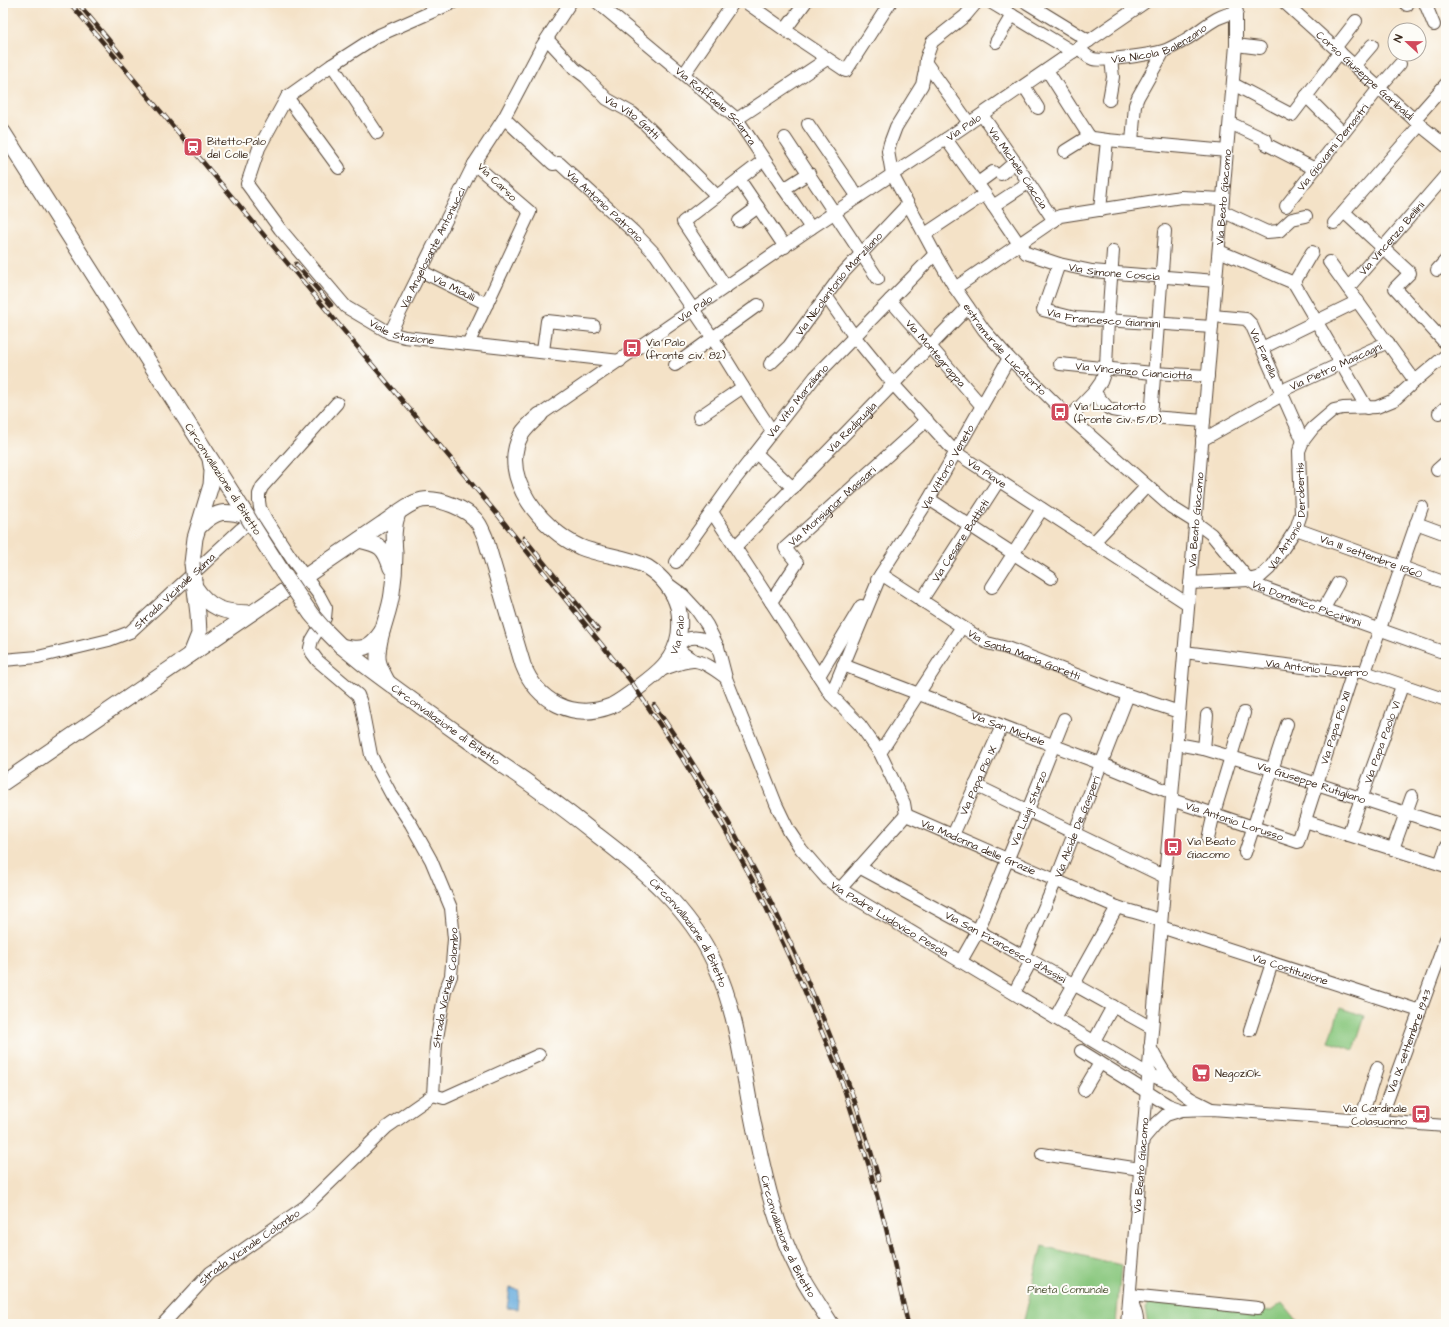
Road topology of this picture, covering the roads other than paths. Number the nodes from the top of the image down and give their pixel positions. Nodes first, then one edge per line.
1 (452, 3) edge
2 (570, 3) edge
3 (598, 3) edge
4 (733, 3) edge
5 (747, 3) edge
6 (806, 3) edge
7 (890, 3) edge
8 (976, 3) edge
9 (992, 3) edge
10 (1027, 3) edge
11 (1144, 3) edge
12 (1285, 3) edge
13 (1426, 3) edge
14 (1237, 7) edge
15 (1012, 15) junction
16 (1356, 21) dead end
17 (1434, 25) dead end
18 (785, 30) junction
19 (547, 39) junction
20 (996, 42) dead end
21 (1236, 45) junction
22 (1372, 45) dead end
23 (1080, 47) junction
24 (1260, 48) dead end
25 (1337, 50) junction
26 (1164, 51) junction
27 (827, 58) junction
28 (1111, 59) junction
29 (926, 63) junction
30 (1400, 64) dead end
31 (332, 65) junction
32 (1354, 66) junction
33 (1047, 70) junction
34 (684, 74) junction
35 (1233, 84) junction
36 (1446, 84) edge
37 (1024, 86) junction
38 (1379, 88) junction
39 (1306, 96) junction
40 (287, 97) junction
41 (1109, 100) dead end
42 (1038, 108) dead end
43 (982, 115) junction
44 (504, 118) junction
45 (737, 119) junction
46 (1417, 122) junction
47 (969, 123) junction
48 (1230, 123) junction
49 (808, 124) dead end
50 (3, 132) edge
51 (377, 133) dead end
52 (1344, 133) junction
53 (1089, 136) junction
54 (785, 138) dead end
55 (946, 139) junction
56 (1107, 140) junction
57 (1132, 142) junction
58 (1446, 146) edge
59 (1065, 151) dead end
60 (1227, 151) junction
61 (764, 160) junction
62 (1015, 162) junction
63 (474, 164) junction
64 (339, 168) dead end
65 (1315, 169) junction
66 (809, 173) junction
67 (892, 174) junction
68 (1446, 175) edge
69 (739, 179) junction
70 (978, 183) junction
71 (1028, 183) junction
72 (784, 189) junction
73 (985, 194) junction
74 (717, 196) junction
75 (858, 197) junction
76 (908, 204) junction
77 (1223, 205) junction
78 (992, 206) junction
79 (1286, 206) dead end
80 (758, 207) junction
81 (1100, 210) junction
82 (1344, 212) junction
83 (834, 213) junction
84 (1306, 216) dead end
85 (1054, 220) junction
86 (739, 221) dead end
87 (1334, 222) dead end
88 (811, 228) junction
89 (1165, 231) dead end
90 (925, 234) junction
91 (1018, 244) junction
92 (785, 247) junction
93 (1382, 248) junction
94 (1113, 251) dead end
95 (1219, 251) junction
96 (1312, 252) dead end
97 (861, 254) junction
98 (935, 254) junction
99 (1446, 260) edge
100 (1329, 262) dead end
101 (1059, 264) junction
102 (1437, 270) dead end
103 (421, 271) junction
104 (1112, 272) junction
105 (1162, 276) junction
106 (878, 279) dead end
107 (1216, 281) junction
108 (1294, 283) junction
109 (726, 287) junction
110 (955, 288) junction
111 (1348, 288) junction
112 (826, 296) junction
113 (890, 300) junction
114 (1358, 301) junction
115 (487, 304) junction
116 (758, 305) dead end
117 (968, 307) junction
118 (693, 310) junction
119 (1108, 320) junction
120 (1213, 322) junction
121 (1316, 322) junction
122 (1157, 323) junction
123 (594, 326) dead end
124 (390, 333) junction
125 (854, 336) junction
126 (712, 338) junction
127 (1388, 342) junction
128 (468, 344) junction
129 (1446, 344) edge
130 (931, 346) junction
131 (1262, 348) junction
132 (543, 351) junction
133 (1009, 358) junction
134 (1444, 360) edge
135 (620, 361) junction
136 (770, 364) dead end
137 (1060, 364) dead end
138 (1341, 364) junction
139 (674, 365) dead end
140 (1106, 368) junction
141 (1153, 373) junction
142 (1208, 376) junction
143 (1415, 381) junction
144 (894, 384) junction
145 (743, 387) junction
146 (1281, 391) junction
147 (1094, 392) junction
148 (337, 403) dead end
149 (982, 405) junction
150 (1367, 408) junction
151 (540, 415) joint
152 (699, 417) dead end
153 (1070, 417) junction
154 (1151, 417) junction
155 (927, 420) junction
156 (1204, 421) junction
157 (772, 431) junction
158 (1202, 440) junction
159 (1302, 441) junction
160 (756, 452) junction
161 (955, 452) junction
162 (210, 458) junction
163 (999, 480) junction
164 (1147, 486) junction
165 (793, 488) junction
166 (929, 498) junction
167 (1422, 507) dead end
168 (1042, 509) junction
169 (712, 512) junction
170 (263, 513) junction
171 (398, 513) junction
172 (250, 521) junction
173 (1195, 522) junction
174 (1416, 523) junction
175 (382, 524) junction
176 (970, 525) junction
177 (200, 526) junction
178 (1296, 529) junction
179 (394, 533) junction
180 (1446, 534) edge
181 (359, 540) junction
182 (1094, 542) junction
183 (735, 547) junction
184 (384, 550) junction
185 (1014, 553) junction
186 (676, 562) dead end
187 (1401, 567) junction
188 (881, 574) junction
189 (394, 575) junction
190 (305, 576) junction
191 (1051, 578) dead end
192 (1249, 580) junction
193 (663, 581) junction
194 (1190, 583) junction
195 (1338, 583) dead end
196 (1446, 583) edge
197 (992, 587) dead end
198 (198, 589) junction
199 (921, 601) junction
200 (771, 602) junction
201 (1188, 604) junction
202 (1323, 610) junction
203 (250, 613) junction
204 (961, 628) junction
205 (382, 630) junction
206 (1380, 630) junction
207 (205, 638) junction
208 (341, 646) junction
209 (676, 646) junction
210 (718, 647) junction
211 (1440, 651) dead end
212 (1184, 652) junction
213 (3, 660) edge
214 (695, 661) junction
215 (843, 665) junction
216 (661, 670) junction
217 (1352, 672) junction
218 (1365, 672) junction
219 (819, 676) junction
220 (726, 678) junction
221 (387, 682) junction
222 (1402, 686) junction
223 (920, 694) junction
224 (831, 695) junction
225 (1128, 696) junction
226 (1446, 700) edge
227 (1179, 712) junction
228 (1244, 713) dead end
229 (1207, 715) dead end
230 (1064, 719) dead end
231 (1286, 724) dead end
232 (1002, 726) junction
233 (1176, 744) junction
234 (1053, 745) junction
235 (1204, 749) junction
236 (880, 753) junction
237 (1230, 757) junction
238 (1102, 764) junction
239 (1271, 769) junction
240 (3, 783) edge
241 (1317, 784) junction
242 (975, 785) junction
243 (1172, 796) junction
244 (1412, 796) dead end
245 (1362, 798) junction
246 (1028, 810) junction
247 (1406, 812) junction
248 (1214, 813) junction
249 (906, 815) junction
250 (1305, 821) junction
251 (1446, 826) edge
252 (1253, 827) junction
253 (1075, 833) junction
254 (953, 835) junction
255 (1348, 835) junction
256 (1208, 839) dead end
257 (1298, 842) joint
258 (1446, 847) edge
259 (1393, 849) junction
260 (1245, 852) dead end
261 (1008, 859) junction
262 (1443, 865) edge
263 (859, 867) junction
264 (1165, 877) junction
265 (1056, 880) junction
266 (840, 889) junction
267 (1118, 907) junction
268 (1161, 924) junction
269 (978, 931) junction
270 (1446, 939) edge
271 (1444, 954) edge
272 (1027, 959) junction
273 (961, 961) junction
274 (1272, 963) junction
275 (1074, 985) junction
276 (1014, 993) junction
277 (1114, 1006) junction
278 (1420, 1011) junction
279 (1056, 1018) junction
280 (1152, 1028) junction
281 (1250, 1030) dead end
282 (1094, 1041) junction
283 (1150, 1047) junction
284 (1082, 1051) dead end
285 (539, 1054) dead end
286 (1100, 1063) junction
287 (1377, 1068) dead end
288 (1148, 1074) junction
289 (1172, 1084) junction
290 (1084, 1090) dead end
291 (1147, 1092) junction
292 (433, 1095) junction
293 (1182, 1110) junction
294 (1212, 1110) junction
295 (1361, 1119) junction
296 (1380, 1120) junction
297 (1446, 1126) edge
298 (1143, 1139) junction
299 (1042, 1154) dead end
300 (1140, 1170) junction
301 (1130, 1295) junction
302 (1258, 1308) dead end
303 (163, 1324) edge
304 (831, 1324) edge
305 (1127, 1324) edge
306 (1138, 1324) edge

1 - 31 street
2 - 19 street, Via Carso
3 - 34 street, Via Raffaele Sciarra
4 - 34 street
5 - 18 street
6 - 18 street
7 - 27 street
8 - 29 street, estramurale Lucatorto
9 - 15 street
10 - 23 street
11 - 23 street, Via Palo
12 - 25 street, Corso Giuseppe Garibaldi
13 - 17 street
14 - 21 street, Via Beato Giacomo
14 - 26 street, Via Nicola Balenzano
15 - 20 street
15 - 23 street
16 - 25 street
18 - 27 street
19 - 44 street, Via Carso
19 - 74 street, Via Vito Gatti
21 - 24 street
21 - 35 street, Via Beato Giacomo
22 - 32 street
23 - 28 street, Via Nicola Balenzano
23 - 33 street, Via Palo
25 - 32 street, Corso Giuseppe Garibaldi
25 - 39 street
26 - 28 street, Via Nicola Balenzano
26 - 57 street
27 - 45 street
28 - 41 street
29 - 47 street
29 - 67 street, estramurale Lucatorto
30 - 38 street, Via Giovanni Demastri
31 - 40 street
31 - 51 street
32 - 38 street, Corso Giuseppe Garibaldi
33 - 37 street, Via Palo
33 - 53 street
34 - 45 street, Via Raffaele Sciarra
35 - 39 street
35 - 48 street, Via Beato Giacomo
36 - 46 street
37 - 42 street
37 - 43 street, Via Palo
38 - 46 street, Corso Giuseppe Garibaldi
38 - 52 street, Via Giovanni Demastri
39 - 52 street
40 - 64 street
40 - 124 street, Viale Stazione
43 - 47 street, Via Palo
43 - 62 street, Via Michele Ciaccia
44 - 63 street, Via Carso
44 - 118 street, Via Antonio Patrono
45 - 61 street, Via Raffaele Sciarra
46 - 58 street, Corso Giuseppe Garibaldi
46 - 82 street
47 - 55 street, Via Palo
48 - 60 street, Via Beato Giacomo
48 - 65 street
49 - 75 street
50 - 162 main road, Circonvallazione di Bitetto
52 - 65 street, Via Giovanni Demastri
53 - 56 street
53 - 59 street
54 - 66 street
55 - 67 street, Via Palo
55 - 70 street, Via Simone Coscia
56 - 57 street
56 - 81 street
57 - 60 street
60 - 77 street, Via Beato Giacomo
61 - 69 street
61 - 72 street, Via Raffaele Sciarra
62 - 70 street
62 - 71 street, Via Michele Ciaccia
63 - 103 street, Via Angelosante Antoniucci
63 - 115 street, Via Carso
65 - 79 street, Via Giovanni Demastri
66 - 72 street
66 - 83 street
67 - 75 street, Via Palo
67 - 76 street, estramurale Lucatorto
68 - 93 street, Via Vincenzo Bellini
69 - 74 street
69 - 80 street
70 - 73 street, Via Simone Coscia
71 - 78 street
71 - 85 street, Via Michele Ciaccia
72 - 88 street, Via Raffaele Sciarra
73 - 78 street, Via Simone Coscia
73 - 90 street
74 - 109 street
75 - 83 street, Via Palo
76 - 90 street, estramurale Lucatorto
76 - 97 street, Via Nicolantonio Marziliano
77 - 81 street
77 - 84 street
77 - 95 street, Via Beato Giacomo
78 - 91 street, Via Simone Coscia
80 - 86 street
80 - 92 street
81 - 85 street
82 - 87 street
82 - 93 street
83 - 88 street, Via Palo
83 - 97 street
85 - 91 street
88 - 92 street, Via Palo
89 - 105 street
90 - 98 street, estramurale Lucatorto
91 - 101 street, Via Simone Coscia
91 - 110 street
92 - 109 street, Via Palo
93 - 111 street, Via Vincenzo Bellini
93 - 129 street
94 - 104 street
95 - 107 street, Via Beato Giacomo
95 - 108 street
96 - 108 street
97 - 106 street
97 - 112 street, Via Nicolantonio Marziliano
98 - 110 street, estramurale Lucatorto
98 - 113 street, Via Vito Marziliano
99 - 102 street
100 - 111 street
101 - 104 street, Via Simone Coscia
101 - 119 street, Via Francesco Giannini
103 - 115 street, Via Miaulli
103 - 124 street, Via Angelosante Antoniucci
104 - 105 street, Via Simone Coscia
104 - 119 street
105 - 107 street, Via Simone Coscia
105 - 122 street
107 - 120 street, Via Beato Giacomo
108 - 121 street
109 - 118 street, Via Palo
110 - 117 street, estramurale Lucatorto
111 - 114 street
112 - 125 street, Via Piave
112 - 136 street, Via Nicolantonio Marziliano
113 - 125 street, Via Vito Marziliano
113 - 130 street, Via Montegrappa
114 - 121 street
114 - 127 street
115 - 128 street, Via Carso
116 - 126 street
117 - 130 street, Via Redipuglia
117 - 133 street, estramurale Lucatorto
118 - 126 street, Via Antonio Patrono
118 - 135 street, Via Palo
119 - 122 street, Via Francesco Giannini
119 - 140 street
120 - 122 street, Via Francesco Giannini
120 - 131 street, Via Farella
120 - 142 street, Via Beato Giacomo
121 - 131 street
121 - 138 street
122 - 141 street
123 - 132 street
124 - 128 street, Viale Stazione
125 - 144 street, Via Piave
125 - 157 street, Via Vito Marziliano
126 - 139 street
126 - 145 street, Via Antonio Patrono
127 - 138 street, Via Pietro Mascagni
127 - 143 street
128 - 132 street, Viale Stazione
130 - 144 street, Via Redipuglia
130 - 149 street, Via Montegrappa
131 - 146 street, Via Farella
132 - 135 street, Viale Stazione
133 - 149 street, Via Vittorio Veneto
133 - 153 street, estramurale Lucatorto
134 - 143 street
135 - 151 street, Via Palo
137 - 140 street, Via Vincenzo Cianciotta
138 - 146 street, Via Pietro Mascagni
138 - 150 street
140 - 141 street, Via Vincenzo Cianciotta
140 - 147 street
141 - 142 street, Via Vincenzo Cianciotta
141 - 154 street
142 - 156 street, Via Beato Giacomo
143 - 150 street
144 - 155 street, Via Piave
144 - 165 street, Via Redipuglia
145 - 152 street
145 - 157 street, Via Antonio Patrono
146 - 158 street, Via Pietro Mascagni
146 - 159 street, Via Farella
147 - 153 street
147 - 154 street
148 - 170 street, Strada Vicinale Colombo
149 - 161 street, Via Vittorio Veneto
150 - 159 street
151 - 193 main road, Via Palo
153 - 164 street, estramurale Lucatorto
154 - 156 street
155 - 161 street, Via Piave
155 - 200 street, Via Monsignor Massari
156 - 158 street, Via Beato Giacomo
157 - 160 street, Via Vito Marziliano
158 - 173 street, Via Beato Giacomo
159 - 178 street, Via Antonio Derobertis
160 - 165 street
160 - 169 street, Via Vito Marziliano
161 - 163 street, Via Piave
161 - 166 street, Via Vittorio Veneto
162 - 172 main road, Circonvallazione di Bitetto
162 - 177 main road
163 - 168 street, Via Piave
163 - 176 street, Via Cesare Battisti
164 - 173 street, estramurale Lucatorto
164 - 182 street
165 - 183 street, Via Redipuglia
166 - 176 street
166 - 188 street, Via Vittorio Veneto
167 - 174 street
168 - 182 street, Via Piave
168 - 185 street
169 - 183 street
169 - 186 street, Via Vito Marziliano
170 - 190 street, Strada Vicinale Colombo
170 - 213 street, Strada Vicinale Suma
171 - 175 main road, Via Palo
171 - 179 main road
171 - 216 main road, Via Palo
172 - 177 main road
172 - 208 main road, Circonvallazione di Bitetto, bridge
173 - 192 street, Via Domenico Piccininni
173 - 194 street, Via Beato Giacomo
174 - 180 street
174 - 187 street
175 - 179 main road
175 - 181 main road, Via Palo
175 - 184 main road
176 - 185 street
176 - 199 street, Via Cesare Battisti
177 - 198 main road, bridge
178 - 187 street, Via III settembre 1860
178 - 192 street, Via Antonio Derobertis
179 - 189 main road
181 - 184 main road
181 - 190 main road, Via Palo
182 - 201 street, Via Piave
183 - 200 street
184 - 189 main road
185 - 191 street
185 - 197 street
187 - 196 street, Via III settembre 1860
187 - 206 street
188 - 199 street, Via Santa Maria Goretti
188 - 215 street, Via Vittorio Veneto
188 - 219 street, Via Vittorio Veneto
189 - 205 main road
190 - 203 main road, Via Palo
190 - 292 street, Strada Vicinale Colombo
192 - 194 street, Via Antonio Derobertis
192 - 202 street, Via Domenico Piccininni
193 - 209 main road, Via Palo
193 - 210 street, Via Padre Ludovico Pesola
194 - 201 street, Via Beato Giacomo
195 - 202 street
198 - 203 main road
198 - 207 main road
199 - 204 street, Via Santa Maria Goretti
200 - 219 street
201 - 212 street, Via Beato Giacomo
202 - 206 street, Via Domenico Piccininni
203 - 207 main road, Via Palo
204 - 223 street
204 - 225 street, Via Santa Maria Goretti
205 - 208 main road
205 - 221 main road
206 - 211 street, Via Domenico Piccininni
206 - 218 street
207 - 240 main road, Via Palo
208 - 221 main road, Circonvallazione di Bitetto
209 - 210 street
209 - 214 street
209 - 216 main road, Via Palo
210 - 220 street, Via Padre Ludovico Pesola
212 - 217 street, Via Antonio Loverro
212 - 227 street, Via Beato Giacomo
214 - 216 street
214 - 220 street
215 - 223 street, Via San Michele
215 - 224 street, Via Vittorio Veneto
217 - 218 street, Via Antonio Loverro
217 - 241 street, Via Papa Pio XII
218 - 222 street, Via Antonio Loverro
219 - 224 street
220 - 266 street, Via Padre Ludovico Pesola
221 - 304 main road, Circonvallazione di Bitetto
222 - 226 street, Via Antonio Loverro
222 - 245 street, Via Papa Paolo VI
223 - 232 street, Via San Michele
223 - 236 street
224 - 236 street
225 - 227 street, Via Santa Maria Goretti
225 - 238 street, Via Alcide De Gasperi
227 - 233 street, Via Beato Giacomo
228 - 237 street
229 - 235 street
230 - 234 street, Via Luigi Sturzo
231 - 239 street
232 - 234 street, Via San Michele
232 - 242 street, Via Papa Pio IX
233 - 235 street, Via Giuseppe Rutigliano
233 - 243 street, Via Beato Giacomo
234 - 238 street, Via San Michele
234 - 246 street, Via Luigi Sturzo
235 - 237 street, Via Giuseppe Rutigliano
236 - 249 street
237 - 239 street, Via Giuseppe Rutigliano
237 - 248 street
238 - 243 street, Via San Michele
238 - 253 street, Via Alcide De Gasperi
239 - 241 street, Via Giuseppe Rutigliano
239 - 252 street
241 - 245 street, Via Giuseppe Rutigliano
241 - 250 street, Via Papa Pio XII
242 - 246 street
242 - 254 street, Via Papa Pio IX
243 - 248 street, Via Antonio Lorusso
243 - 264 street, Via Beato Giacomo
244 - 247 street
245 - 247 street, Via Giuseppe Rutigliano
245 - 255 street, Via Papa Paolo VI
246 - 253 street
246 - 261 street, Via Luigi Sturzo
247 - 251 street, Via Giuseppe Rutigliano
247 - 259 street
248 - 252 street, Via Antonio Lorusso
248 - 256 street
249 - 254 street, Via Madonna delle Grazie
249 - 263 street
250 - 255 street
250 - 257 street, Via Papa Pio XII
252 - 257 street, Via Antonio Lorusso
252 - 260 street
253 - 264 street
253 - 265 street, Via Alcide De Gasperi
254 - 261 street, Via Madonna delle Grazie
255 - 259 street
258 - 262 street
259 - 262 street
261 - 265 street, Via Madonna delle Grazie
261 - 269 street, Via Luigi Sturzo
263 - 266 street
263 - 269 street, Via San Francesco d'Assisi
264 - 268 street, Via Beato Giacomo
265 - 267 street, Via Madonna delle Grazie
265 - 272 street, Via Alcide De Gasperi
266 - 273 street, Via Padre Ludovico Pesola
267 - 268 street, Via Madonna delle Grazie
267 - 275 street
268 - 274 street, Via Costituzione
268 - 280 street, Via Beato Giacomo
269 - 272 street, Via San Francesco d'Assisi
269 - 273 street, Via Luigi Sturzo
270 - 271 street, Via IX settembre 1943
271 - 278 street, Via IX settembre 1943
272 - 275 street, Via San Francesco d'Assisi
272 - 276 street, Via Alcide De Gasperi
273 - 276 street, Via Padre Ludovico Pesola
274 - 278 street, Via Costituzione
274 - 281 street
275 - 277 street, Via San Francesco d'Assisi
275 - 279 street
276 - 279 street, Via Padre Ludovico Pesola
277 - 280 street, Via San Francesco d'Assisi
277 - 282 street
278 - 296 street, Via IX settembre 1943
279 - 282 street, Via Padre Ludovico Pesola
280 - 283 street, Via Beato Giacomo
282 - 288 street, Via Padre Ludovico Pesola
283 - 288 street, Via Beato Giacomo
283 - 289 street
284 - 286 street
285 - 292 street
286 - 290 street
286 - 291 street
287 - 295 street
288 - 289 street, Via Padre Ludovico Pesola
288 - 291 street, Via Beato Giacomo
289 - 294 street
291 - 293 street
291 - 298 street, Via Beato Giacomo
292 - 303 street, Strada Vicinale Colombo
293 - 294 street
293 - 298 street
294 - 295 street
295 - 296 street
296 - 297 street
298 - 300 street, Via Beato Giacomo
299 - 300 street
300 - 301 street, Via Beato Giacomo
301 - 302 street
301 - 305 street, Via Beato Giacomo
301 - 306 street

